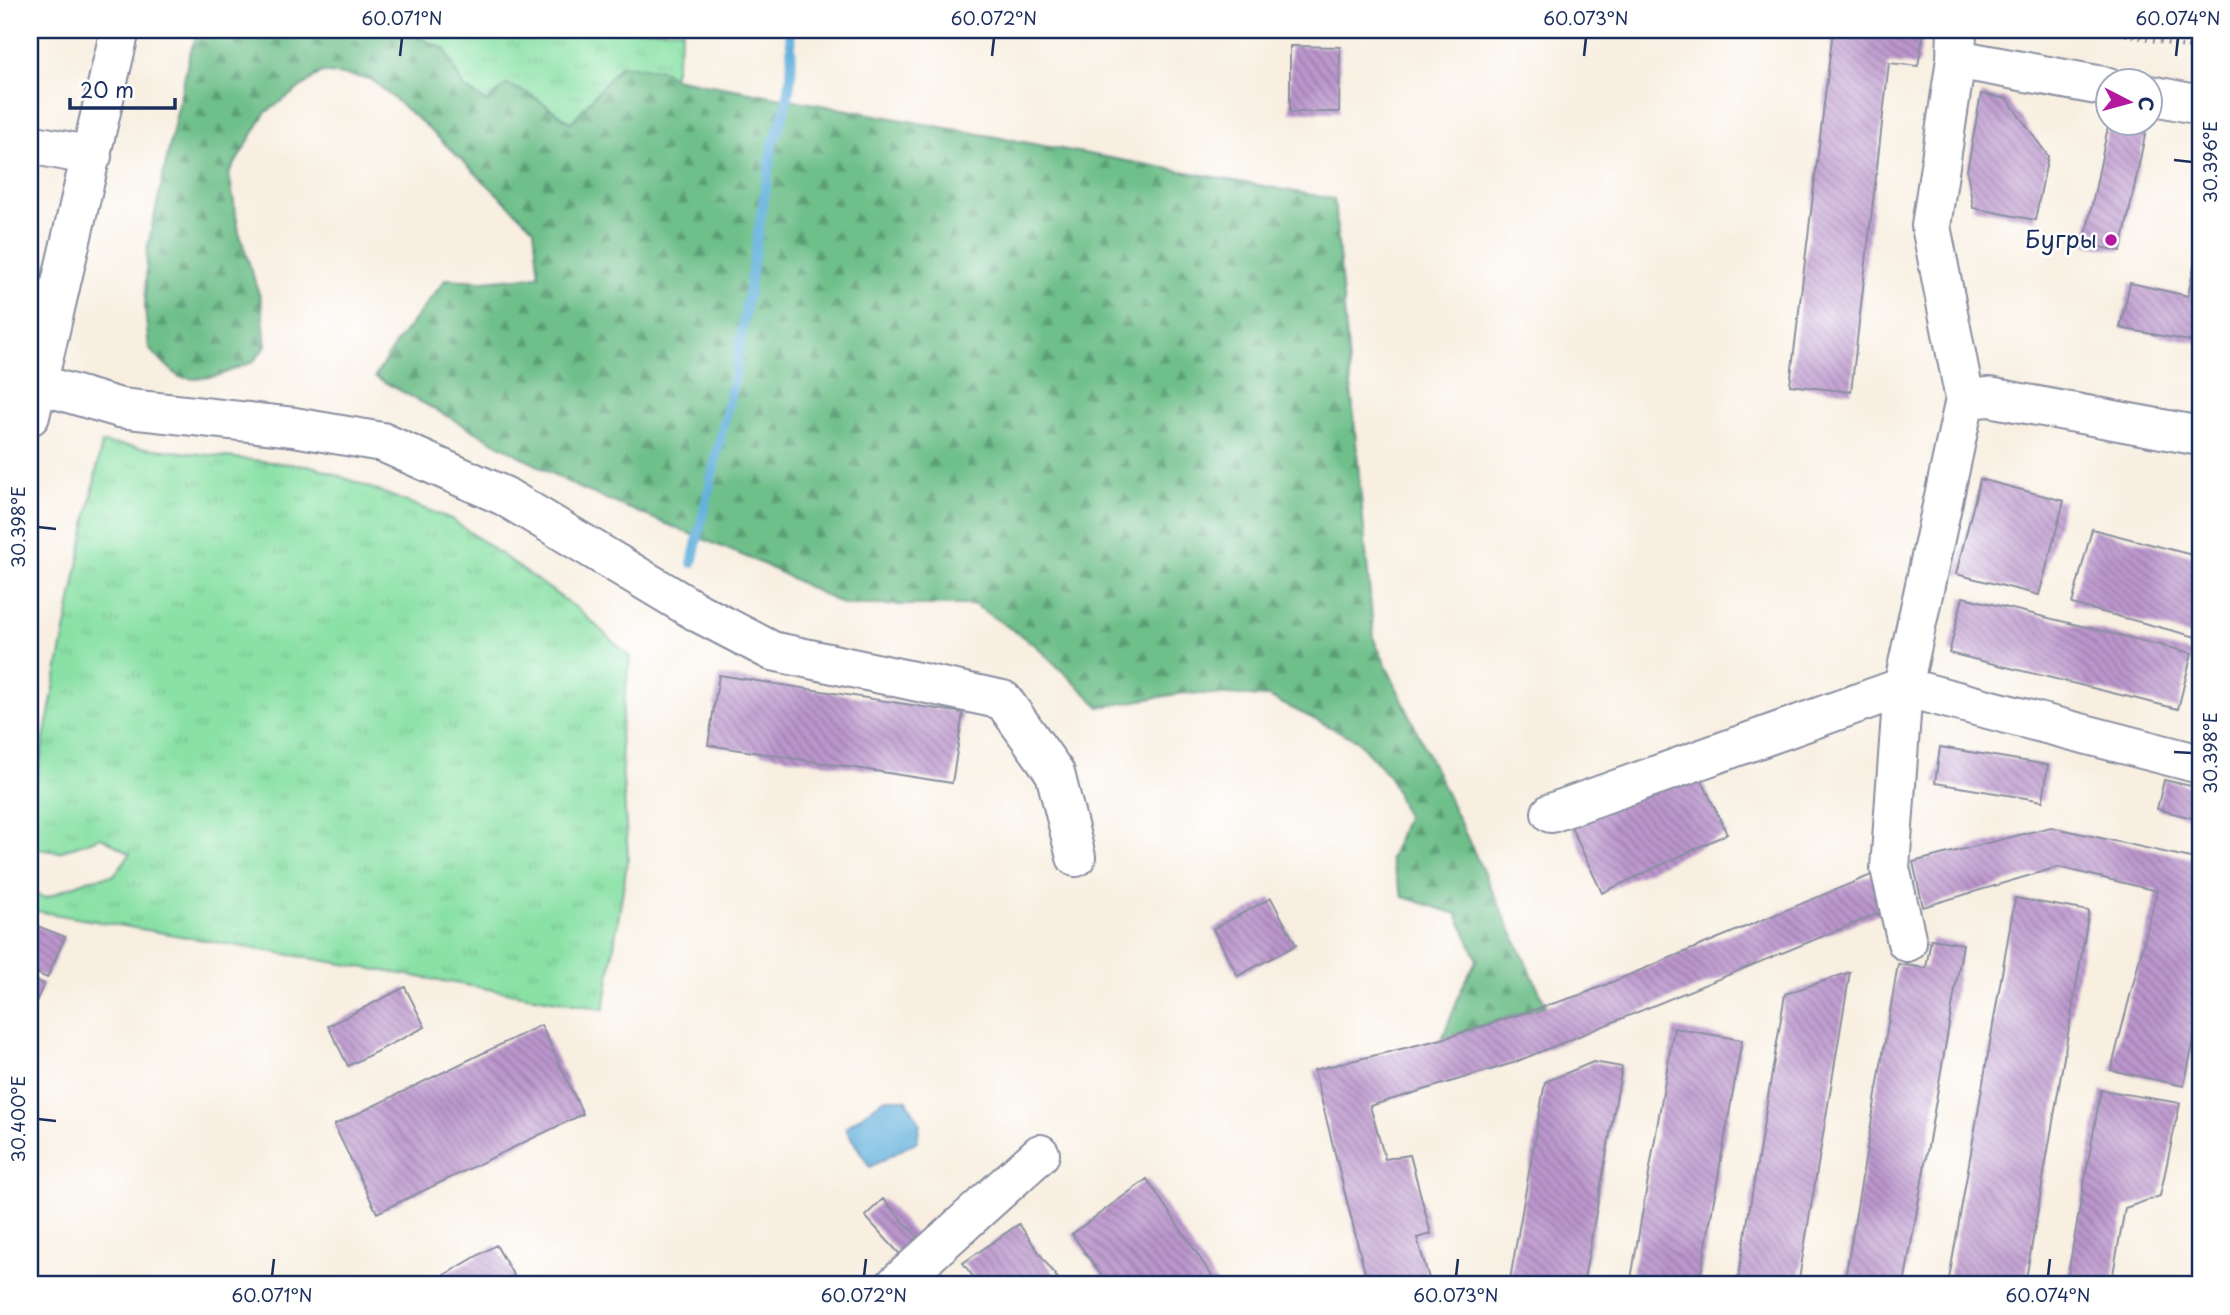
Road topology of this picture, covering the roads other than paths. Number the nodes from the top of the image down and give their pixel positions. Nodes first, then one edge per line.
1 (120, 30) edge
2 (1956, 45) edge
3 (2094, 83) edge
4 (2164, 98) edge
5 (2200, 105) edge
6 (30, 144) edge
7 (92, 156) junction
8 (1965, 399) junction
9 (34, 400) edge
10 (2200, 436) edge
11 (1903, 687) junction
12 (2200, 764) edge
13 (1551, 813) dead end
14 (1076, 857) dead end
15 (1907, 942) dead end
16 (1040, 1154) dead end
17 (895, 1285) edge

1 - 7 street
2 - 3 street
2 - 8 street
4 - 5 street
6 - 7 street
7 - 9 street
8 - 10 street
8 - 11 street
9 - 14 street
11 - 12 street
11 - 13 street
11 - 15 street
16 - 17 street

